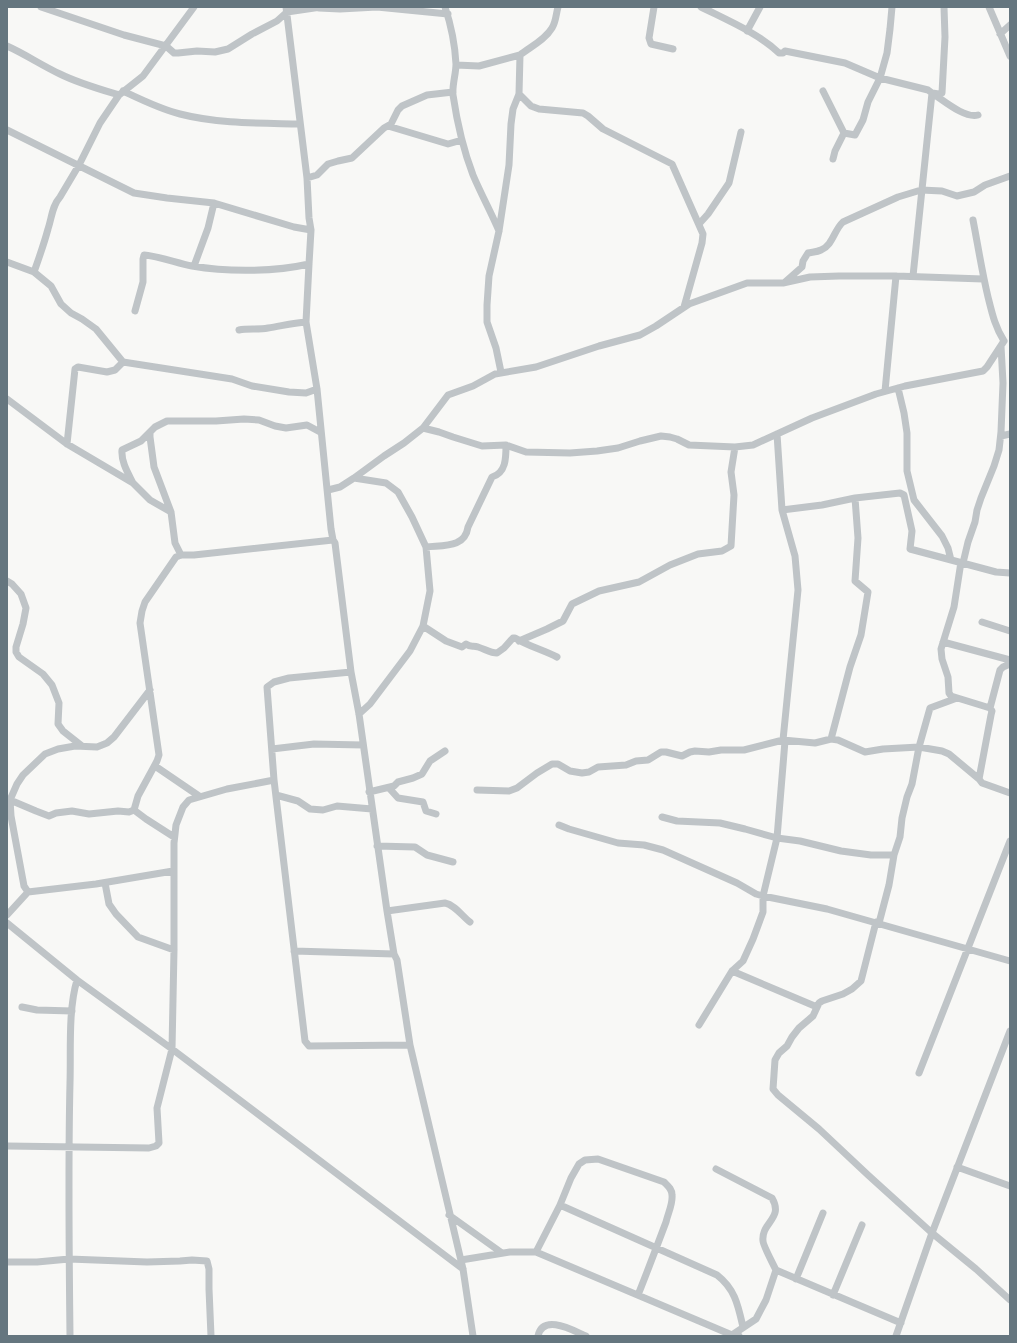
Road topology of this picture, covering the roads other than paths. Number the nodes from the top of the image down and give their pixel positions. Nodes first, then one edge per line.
1 (40, 7) edge
2 (194, 7) edge
3 (320, 7) edge
4 (558, 7) edge
5 (654, 7) edge
6 (700, 7) edge
7 (760, 7) edge
8 (892, 7) edge
9 (944, 7) edge
10 (989, 7) edge
11 (287, 10) edge
12 (446, 11) edge
13 (1010, 25) edge
14 (747, 31) junction
15 (1000, 34) junction
16 (7, 46) edge
17 (166, 46) junction
18 (673, 49) dead end
19 (520, 55) junction
20 (1010, 56) edge
21 (456, 65) junction
22 (880, 78) junction
23 (824, 91) dead end
24 (453, 92) junction
25 (121, 93) junction
26 (932, 93) junction
27 (519, 94) junction
28 (978, 115) dead end
29 (300, 124) junction
30 (388, 126) junction
31 (7, 130) edge
32 (741, 132) dead end
33 (844, 133) junction
34 (462, 140) junction
35 (832, 159) dead end
36 (79, 165) junction
37 (1010, 176) edge
38 (306, 178) junction
39 (921, 190) junction
40 (214, 203) junction
41 (973, 220) dead end
42 (699, 224) junction
43 (311, 230) junction
44 (499, 231) junction
45 (7, 262) edge
46 (308, 264) junction
47 (194, 266) junction
48 (34, 272) junction
49 (896, 276) junction
50 (913, 276) junction
51 (983, 279) junction
52 (783, 283) junction
53 (684, 307) junction
54 (135, 311) dead end
55 (306, 322) junction
56 (239, 330) dead end
57 (1005, 343) edge
58 (123, 362) junction
59 (501, 372) junction
60 (898, 388) junction
61 (317, 389) junction
62 (885, 391) junction
63 (7, 399) edge
64 (423, 428) junction
65 (150, 432) junction
66 (320, 432) junction
67 (777, 434) junction
68 (1010, 434) edge
69 (1001, 436) junction
70 (67, 444) junction
71 (506, 446) junction
72 (735, 448) junction
73 (354, 478) junction
74 (133, 483) junction
75 (328, 490) junction
76 (855, 498) junction
77 (782, 510) junction
78 (171, 512) junction
79 (333, 540) junction
80 (426, 547) junction
81 (181, 555) junction
82 (951, 560) junction
83 (962, 563) junction
84 (1010, 573) edge
85 (7, 581) edge
86 (982, 622) dead end
87 (423, 626) junction
88 (1010, 632) edge
89 (519, 640) junction
90 (942, 642) junction
91 (557, 657) dead end
92 (1010, 660) edge
93 (1010, 664) edge
94 (351, 672) junction
95 (150, 690) junction
96 (957, 698) junction
97 (990, 708) junction
98 (359, 714) junction
99 (831, 739) junction
100 (784, 741) junction
101 (363, 745) junction
102 (82, 746) junction
103 (919, 747) junction
104 (272, 749) junction
105 (445, 751) dead end
106 (155, 766) junction
107 (979, 779) junction
108 (274, 780) junction
109 (389, 788) junction
110 (476, 790) dead end
111 (370, 792) junction
112 (1010, 793) edge
113 (199, 796) junction
114 (276, 796) junction
115 (9, 800) edge
116 (372, 809) junction
117 (134, 810) junction
118 (436, 814) dead end
119 (662, 817) dead end
120 (559, 825) dead end
121 (174, 837) junction
122 (777, 838) junction
123 (1010, 841) edge
124 (377, 846) junction
125 (894, 855) junction
126 (453, 862) dead end
127 (173, 871) junction
128 (105, 883) junction
129 (28, 892) junction
130 (763, 896) junction
131 (387, 911) junction
132 (7, 915) edge
133 (470, 922) dead end
134 (7, 923) edge
135 (877, 923) junction
136 (968, 948) junction
137 (174, 950) junction
138 (294, 951) junction
139 (394, 954) junction
140 (1010, 961) edge
141 (732, 971) junction
142 (77, 980) junction
143 (22, 1007) dead end
144 (818, 1007) junction
145 (72, 1011) junction
146 (699, 1025) dead end
147 (1010, 1031) edge
148 (410, 1045) junction
149 (1007, 1047) edge
150 (172, 1049) junction
151 (919, 1073) dead end
152 (7, 1146) edge
153 (69, 1146) junction
154 (957, 1167) junction
155 (716, 1169) dead end
156 (1010, 1186) edge
157 (560, 1205) junction
158 (823, 1213) dead end
159 (449, 1215) junction
160 (862, 1226) dead end
161 (932, 1233) junction
162 (656, 1249) junction
163 (536, 1252) junction
164 (502, 1253) junction
165 (69, 1259) junction
166 (461, 1260) junction
167 (7, 1262) edge
168 (463, 1269) junction
169 (776, 1270) junction
170 (796, 1279) junction
171 (638, 1294) junction
172 (832, 1295) junction
173 (1010, 1300) edge
174 (901, 1323) junction
175 (743, 1327) junction
176 (735, 1335) edge
177 (70, 1336) edge
178 (211, 1336) edge
179 (474, 1336) edge
180 (538, 1336) edge
181 (586, 1336) edge
182 (896, 1336) edge

1 - 17 street
2 - 17 street
3 - 11 street
3 - 12 street
4 - 19 street
5 - 18 street
6 - 14 street
7 - 14 street
8 - 22 street
9 - 26 street
10 - 15 street
11 - 17 street
11 - 29 street
12 - 21 street
13 - 15 street
14 - 22 street
15 - 20 street
16 - 25 street
17 - 25 street
19 - 21 street
19 - 27 street
21 - 24 street
22 - 26 street
22 - 33 street
23 - 33 street
24 - 30 street
24 - 34 street
25 - 29 street
25 - 36 street
26 - 28 street
26 - 39 street
27 - 42 street
27 - 44 street
29 - 38 street
30 - 34 street
30 - 38 street
31 - 36 street
32 - 42 street
33 - 35 street
34 - 44 street
36 - 40 street
36 - 48 street
37 - 39 street
38 - 43 street
39 - 50 street
39 - 52 street
40 - 43 street
40 - 47 street
41 - 51 street
42 - 53 street
43 - 46 street
44 - 59 street
45 - 48 street
46 - 47 street
46 - 55 street
47 - 54 street
48 - 58 street
49 - 50 street
49 - 52 street
49 - 62 street
50 - 51 street
51 - 57 street
52 - 53 street
53 - 59 street
55 - 56 street
55 - 61 street
57 - 60 street
57 - 69 street
58 - 61 street
58 - 70 street
59 - 64 street
60 - 62 street
60 - 82 street
61 - 66 street
62 - 67 street
63 - 70 street
64 - 71 street
64 - 73 street
65 - 66 street
65 - 74 street
65 - 78 street
66 - 75 street
67 - 72 street
67 - 77 street
68 - 69 street
69 - 83 street
70 - 74 street
71 - 72 street
71 - 80 street
72 - 89 street
73 - 75 street
73 - 80 street
74 - 78 street
75 - 79 street
76 - 77 street
76 - 82 street
76 - 99 street
77 - 100 street
78 - 81 street
79 - 81 street
79 - 94 street
80 - 87 street
81 - 95 street
82 - 83 street
83 - 84 street
83 - 90 street
85 - 102 street
86 - 88 street
87 - 89 street
87 - 98 street
89 - 91 street
90 - 92 street
90 - 96 street
93 - 97 street
94 - 98 street
94 - 104 street
95 - 102 street
95 - 106 street
96 - 97 street
96 - 103 street
97 - 107 street
98 - 101 street
99 - 100 street
99 - 103 street
100 - 110 street
100 - 122 street
101 - 104 street
101 - 111 street
102 - 115 street
103 - 107 street
103 - 125 street
104 - 108 street
105 - 109 street
106 - 113 street
106 - 117 street
107 - 112 street
108 - 113 street
108 - 114 street
109 - 111 street
109 - 118 street
111 - 116 street
113 - 121 street
114 - 116 street
114 - 138 street
115 - 117 street
115 - 129 street
116 - 124 street
117 - 121 street
119 - 122 street
120 - 130 street
121 - 127 street
122 - 125 street
122 - 130 street
123 - 136 street
124 - 126 street
124 - 131 street
125 - 135 street
127 - 128 street
127 - 137 street
128 - 129 street
128 - 137 street
129 - 132 street
130 - 135 street
130 - 141 street
131 - 133 street
131 - 139 street
134 - 142 street
135 - 136 street
135 - 144 street
136 - 140 street
136 - 151 street
137 - 150 street
138 - 139 street
138 - 148 street
139 - 148 street
141 - 144 street
141 - 146 street
142 - 145 street
142 - 150 street
143 - 145 street
144 - 161 street
145 - 153 street
147 - 149 street
148 - 159 street
149 - 154 street
150 - 153 street
150 - 168 street
152 - 153 street
153 - 165 street
154 - 156 street
154 - 161 street
155 - 169 street
157 - 162 street
157 - 162 street
157 - 163 street
158 - 170 street
159 - 164 street
159 - 166 street
160 - 172 street
161 - 173 street
161 - 174 street
162 - 171 street
162 - 175 street
163 - 164 street
163 - 171 street
164 - 166 street
165 - 167 street
165 - 177 street
165 - 178 street
166 - 168 street
168 - 179 street
169 - 170 street
169 - 175 street
170 - 172 street
171 - 176 street
172 - 174 street
174 - 182 street
175 - 176 street
180 - 181 street

